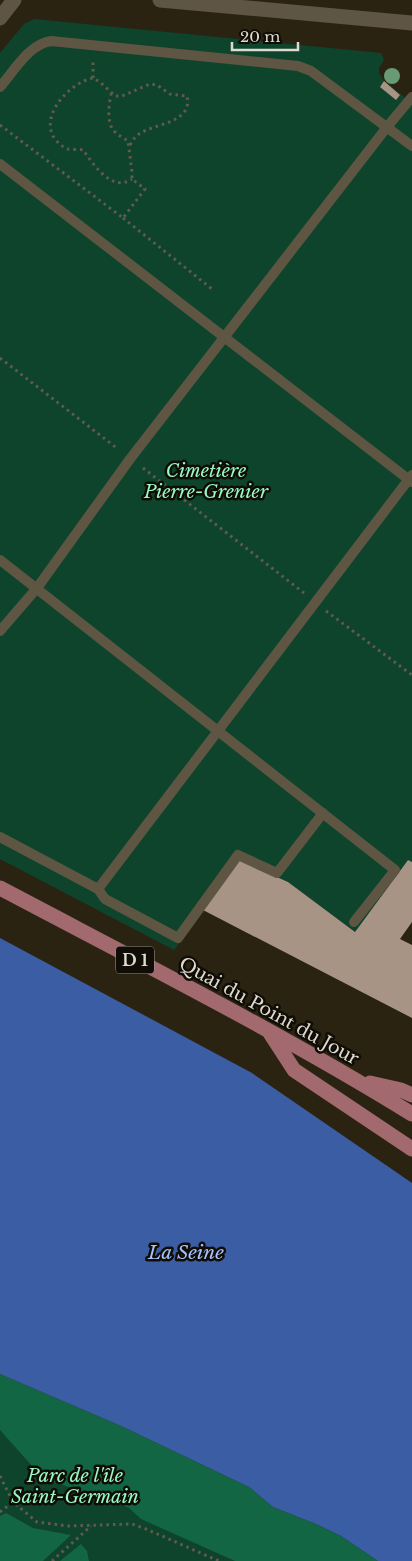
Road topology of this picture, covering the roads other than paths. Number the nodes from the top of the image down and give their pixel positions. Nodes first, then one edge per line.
1 (14, 0) edge
2 (160, 0) edge
3 (0, 18) edge
4 (412, 23) edge
5 (0, 87) edge
6 (412, 97) edge
7 (386, 127) junction
8 (412, 146) edge
9 (0, 164) edge
10 (223, 337) junction
11 (411, 479) edge
12 (0, 560) edge
13 (37, 588) junction
14 (0, 631) edge
15 (218, 732) junction
16 (323, 813) junction
17 (0, 837) edge
18 (0, 888) edge
19 (98, 888) junction
20 (354, 922) dead end
21 (269, 1031) junction
22 (356, 1080) junction
23 (412, 1094) edge
24 (412, 1114) edge
25 (412, 1149) edge

1 - 3 main road
2 - 4 main road
5 - 7 lane
6 - 7 lane
7 - 8 lane
7 - 10 lane
9 - 10 lane
10 - 11 lane
10 - 13 lane
11 - 15 lane
12 - 13 lane
13 - 14 lane
13 - 15 lane
15 - 16 lane
15 - 19 lane
16 - 19 lane
16 - 20 lane
17 - 19 lane
18 - 21 main road, Quai du Point du Jour / D 1
21 - 22 main road, Quai du Point du Jour / D 1
21 - 25 main road
22 - 23 main road
22 - 24 main road, Quai du Point du Jour / D 1

